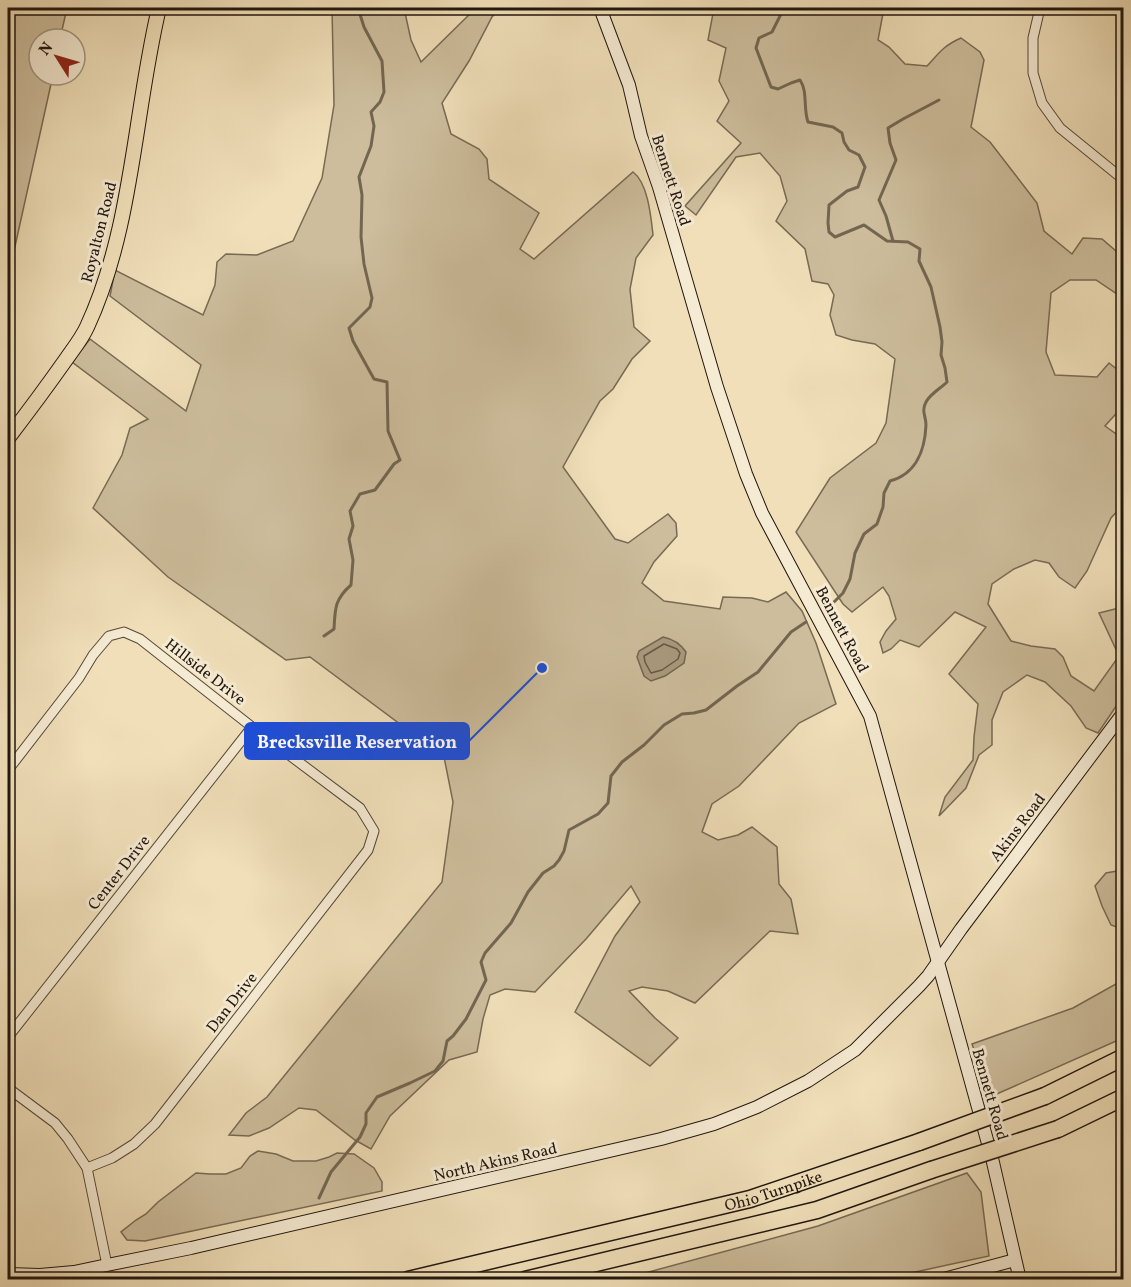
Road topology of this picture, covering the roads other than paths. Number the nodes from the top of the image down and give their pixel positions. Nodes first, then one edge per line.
1 (159, 8) edge
2 (600, 8) edge
3 (1040, 8) edge
4 (1124, 180) edge
5 (10, 429) edge
6 (1124, 712) edge
7 (252, 727) junction
8 (8, 770) edge
9 (374, 831) joint
10 (937, 962) junction
11 (8, 1037) edge
12 (1124, 1056) edge
13 (8, 1088) edge
14 (1124, 1097) edge
15 (87, 1168) junction
16 (1015, 1260) junction
17 (107, 1265) junction
18 (8, 1274) edge
19 (408, 1280) edge
20 (525, 1280) edge
21 (940, 1280) edge
22 (1020, 1280) edge

1 - 5 main road, Royalton Road
2 - 10 street, Bennett Road
3 - 4 street
6 - 10 street, Akins Road
7 - 8 street, Hillside Drive
7 - 9 street, Hillside Drive
7 - 11 street, Center Drive
9 - 15 street, Dan Drive
10 - 16 street, Bennett Road
10 - 17 street, North Akins Road
12 - 19 highway, Ohio Turnpike, bridge
13 - 15 street
14 - 20 highway, Ohio Turnpike, bridge
15 - 17 street
16 - 21 street
16 - 22 street, Bennett Road
17 - 18 street, North Akins Road

